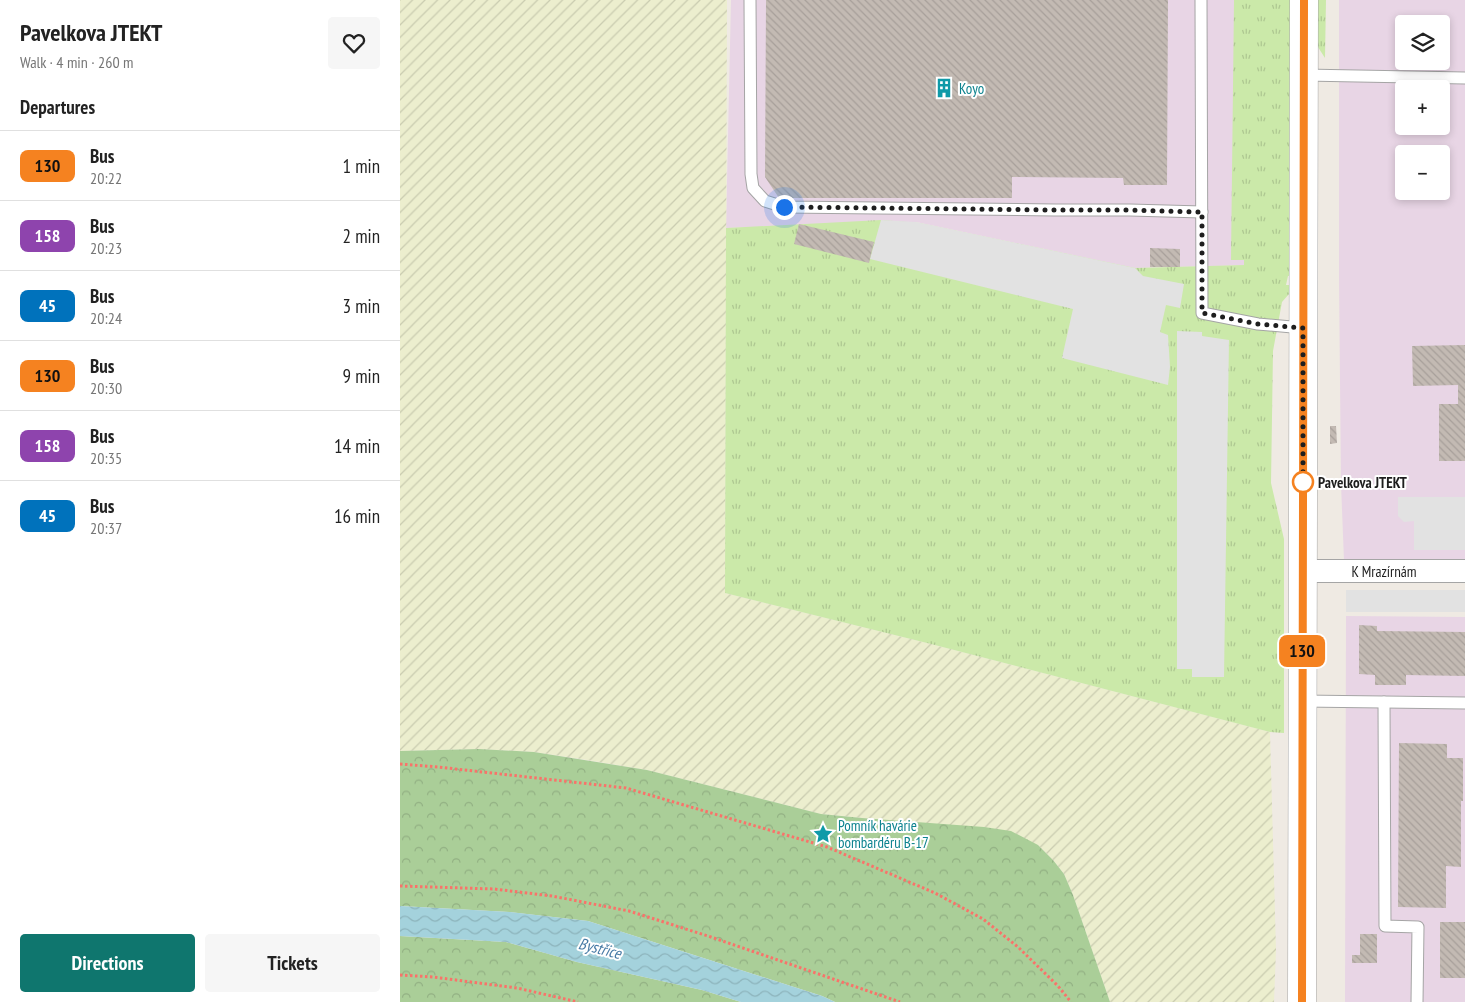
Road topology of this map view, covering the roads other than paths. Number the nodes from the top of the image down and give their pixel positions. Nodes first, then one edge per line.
1 (750, 0) edge
2 (1201, 0) edge
3 (1304, 0) edge
4 (1304, 75) junction
5 (1465, 78) edge
6 (1202, 212) junction
7 (1303, 328) junction
8 (1303, 571) junction
9 (1465, 571) edge
10 (1302, 701) junction
11 (1384, 702) junction
12 (1465, 703) edge
13 (1302, 1002) edge
14 (1417, 1002) edge

1 - 6 lane
2 - 6 lane
3 - 4 street
4 - 5 lane
4 - 7 street
6 - 7 lane
7 - 8 street
8 - 9 street, K Mrazírnám
8 - 10 street
10 - 11 lane
10 - 13 street
11 - 12 lane
11 - 14 lane

